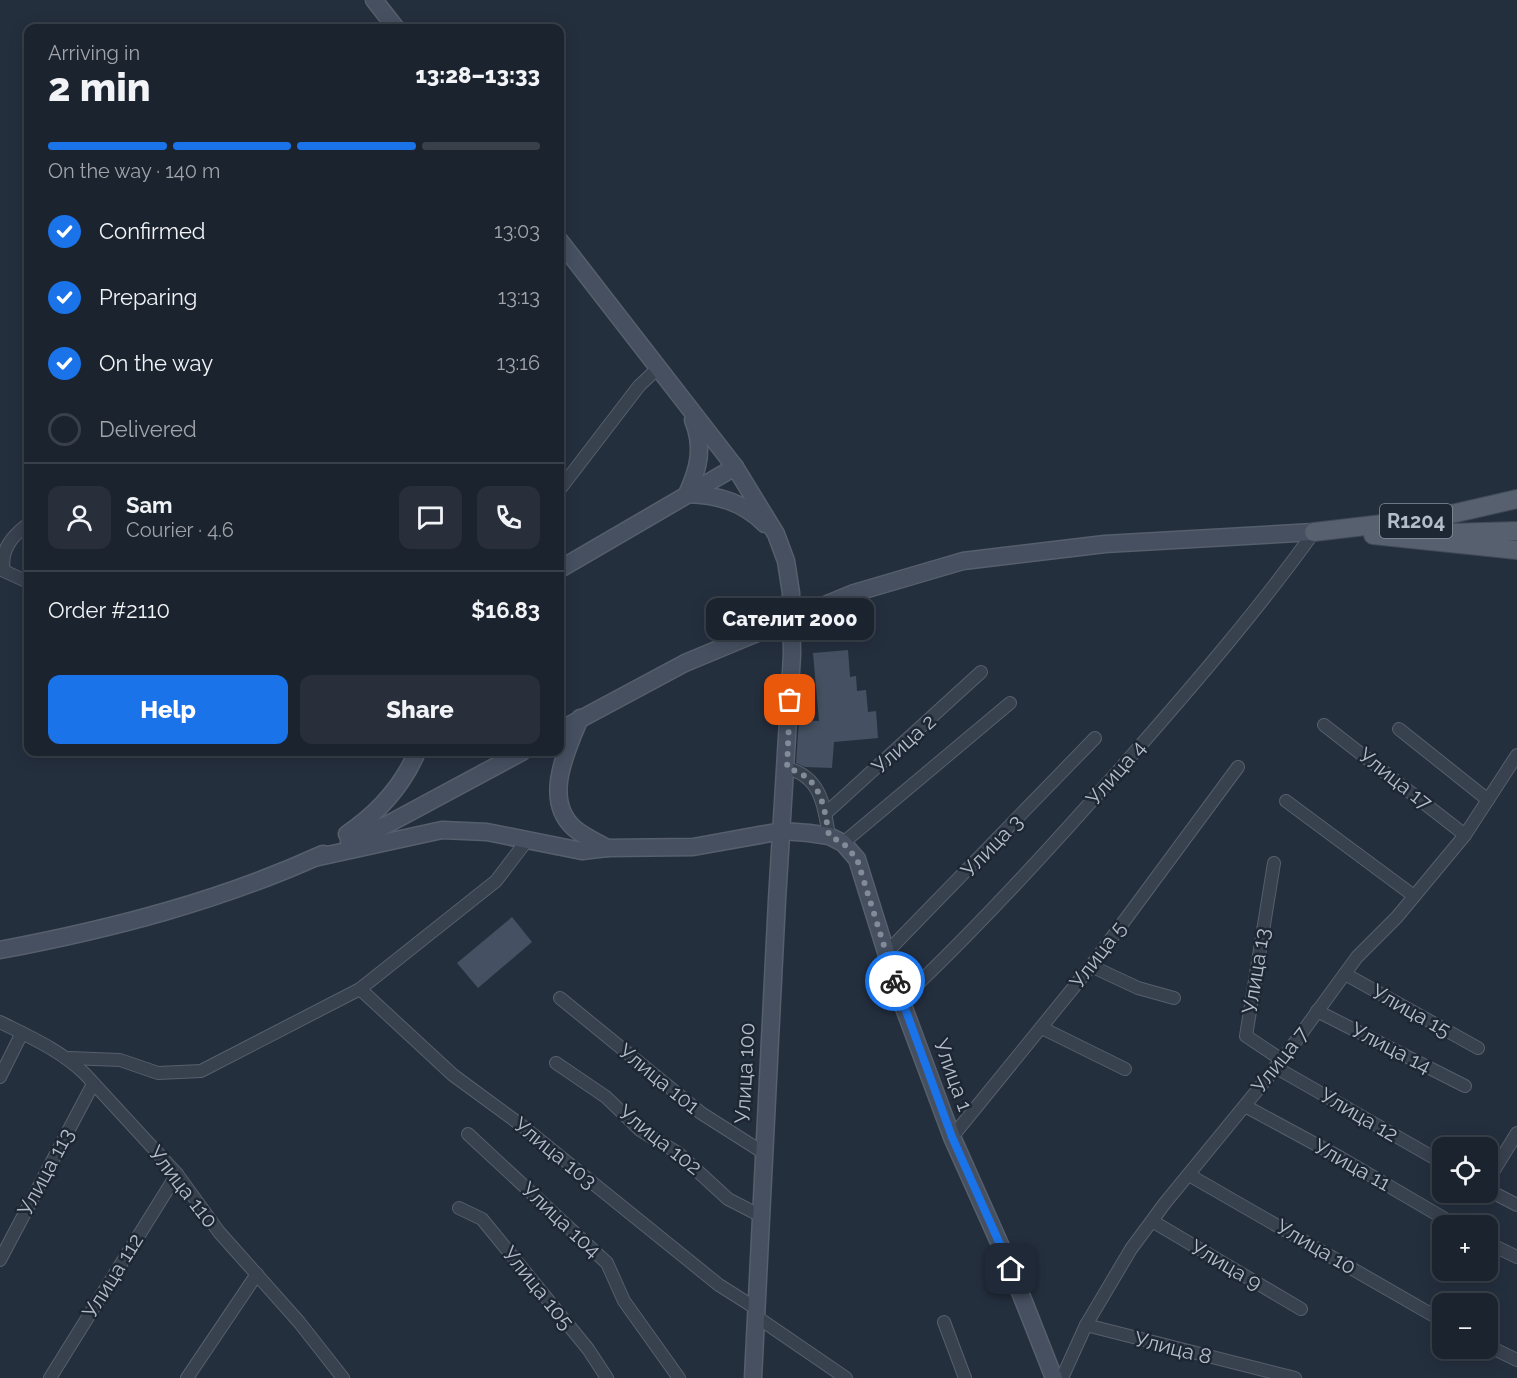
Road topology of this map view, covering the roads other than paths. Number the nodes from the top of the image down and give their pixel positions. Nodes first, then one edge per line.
1 (374, 0) edge
2 (393, 24) edge
3 (564, 246) edge
4 (658, 369) junction
5 (688, 407) junction
6 (735, 466) junction
7 (564, 484) edge
8 (687, 494) junction
9 (1517, 499) edge
10 (24, 528) edge
11 (1517, 531) edge
12 (1314, 532) junction
13 (776, 534) junction
14 (1386, 535) junction
15 (1517, 550) edge
16 (564, 567) edge
17 (24, 580) edge
18 (981, 672) dead end
19 (1010, 703) dead end
20 (580, 718) junction
21 (564, 721) edge
22 (1324, 725) dead end
23 (564, 728) edge
24 (1399, 729) dead end
25 (1095, 738) dead end
26 (1517, 755) edge
27 (415, 756) edge
28 (515, 756) edge
29 (1238, 767) dead end
30 (787, 768) junction
31 (1488, 800) junction
32 (1286, 801) dead end
33 (825, 814) junction
34 (782, 831) junction
35 (1465, 835) junction
36 (528, 838) junction
37 (836, 840) junction
38 (607, 848) junction
39 (314, 858) junction
40 (1274, 863) dead end
41 (1414, 896) junction
42 (0, 950) edge
43 (886, 952) junction
44 (1091, 966) junction
45 (1345, 974) junction
46 (360, 989) junction
47 (560, 998) dead end
48 (1174, 998) dead end
49 (901, 1000) junction
50 (1317, 1011) junction
51 (0, 1022) edge
52 (1042, 1028) junction
53 (22, 1033) junction
54 (1478, 1048) dead end
55 (69, 1058) junction
56 (556, 1063) dead end
57 (1279, 1063) junction
58 (1125, 1069) dead end
59 (0, 1077) edge
60 (93, 1084) junction
61 (1465, 1086) dead end
62 (1245, 1106) junction
63 (1517, 1133) edge
64 (468, 1134) dead end
65 (952, 1137) junction
66 (764, 1153) junction
67 (1432, 1156) edge
68 (1498, 1164) edge
69 (177, 1174) junction
70 (1189, 1175) junction
71 (1498, 1195) edge
72 (1517, 1205) edge
73 (459, 1208) dead end
74 (1438, 1215) edge
75 (763, 1217) junction
76 (1152, 1221) junction
77 (1498, 1248) edge
78 (1517, 1257) edge
79 (0, 1260) edge
80 (257, 1274) junction
81 (1301, 1309) dead end
82 (757, 1313) junction
83 (1432, 1314) edge
84 (944, 1322) dead end
85 (1086, 1325) junction
86 (1498, 1351) edge
87 (1517, 1360) edge
88 (50, 1378) edge
89 (187, 1378) edge
90 (343, 1378) edge
91 (607, 1378) edge
92 (679, 1378) edge
93 (753, 1378) edge
94 (846, 1378) edge
95 (965, 1378) edge
96 (1054, 1378) edge
97 (1062, 1378) edge
98 (1295, 1378) edge

1 - 2 main road
3 - 4 main road, Улица 100
4 - 5 main road, Улица 100
4 - 7 street
5 - 6 main road, Улица 100
5 - 8 main road
6 - 8 main road
6 - 13 main road, Улица 100
8 - 13 main road
8 - 16 main road
9 - 12 main road, R1204
10 - 17 street
11 - 14 main road, R1204
12 - 14 main road, R1204
12 - 20 main road, R1204, bridge
12 - 49 street, Улица 4
13 - 30 main road, Улица 100
14 - 15 main road, R1204
18 - 33 street, Улица 2
19 - 37 street
20 - 21 main road
20 - 23 main road, R1204
20 - 38 main road
22 - 35 street, Улица 17
24 - 31 street
25 - 43 street, Улица 3
26 - 31 street, Улица 7
27 - 39 main road
28 - 39 main road
29 - 44 street, Улица 5
30 - 33 street
30 - 34 main road, Улица 100
31 - 35 street, Улица 7
32 - 41 street
33 - 37 street
34 - 37 main road
34 - 38 main road
34 - 66 main road, Улица 100
35 - 41 street, Улица 7
36 - 38 main road
36 - 39 main road
36 - 46 street
37 - 43 main road, Улица 1
39 - 42 main road
40 - 57 street, Улица 13
41 - 45 street, Улица 7
43 - 49 main road, Улица 1
44 - 48 street
44 - 52 street, Улица 5
45 - 50 street, Улица 7
45 - 54 street, Улица 15
46 - 55 street
46 - 82 street, Улица 103
47 - 66 street, Улица 101
49 - 65 main road, Улица 1
50 - 57 street, Улица 7
50 - 61 street, Улица 14
51 - 53 street, Улица 110
52 - 58 street
52 - 65 street, Улица 5
53 - 55 street, Улица 110
53 - 59 street
55 - 60 street, Улица 110
56 - 75 street, Улица 102
57 - 62 street, Улица 7
57 - 67 street, Улица 12
60 - 69 street, Улица 110
60 - 79 street, Улица 113
62 - 70 street, Улица 7
62 - 74 street, Улица 11
63 - 68 street
64 - 92 street, Улица 104
65 - 96 main road, Улица 1
66 - 75 main road, Улица 100
69 - 80 street, Улица 110
69 - 88 street, Улица 112
70 - 76 street, Улица 7
70 - 83 street, Улица 10
71 - 72 street
73 - 91 street, Улица 105
75 - 82 main road, Улица 100
76 - 81 street, Улица 9
76 - 85 street, Улица 7
77 - 78 street
80 - 89 street
80 - 90 street, Улица 110
82 - 93 main road, Улица 100
82 - 94 street
84 - 95 street
85 - 97 street, Улица 7
85 - 98 street, Улица 8
86 - 87 street

